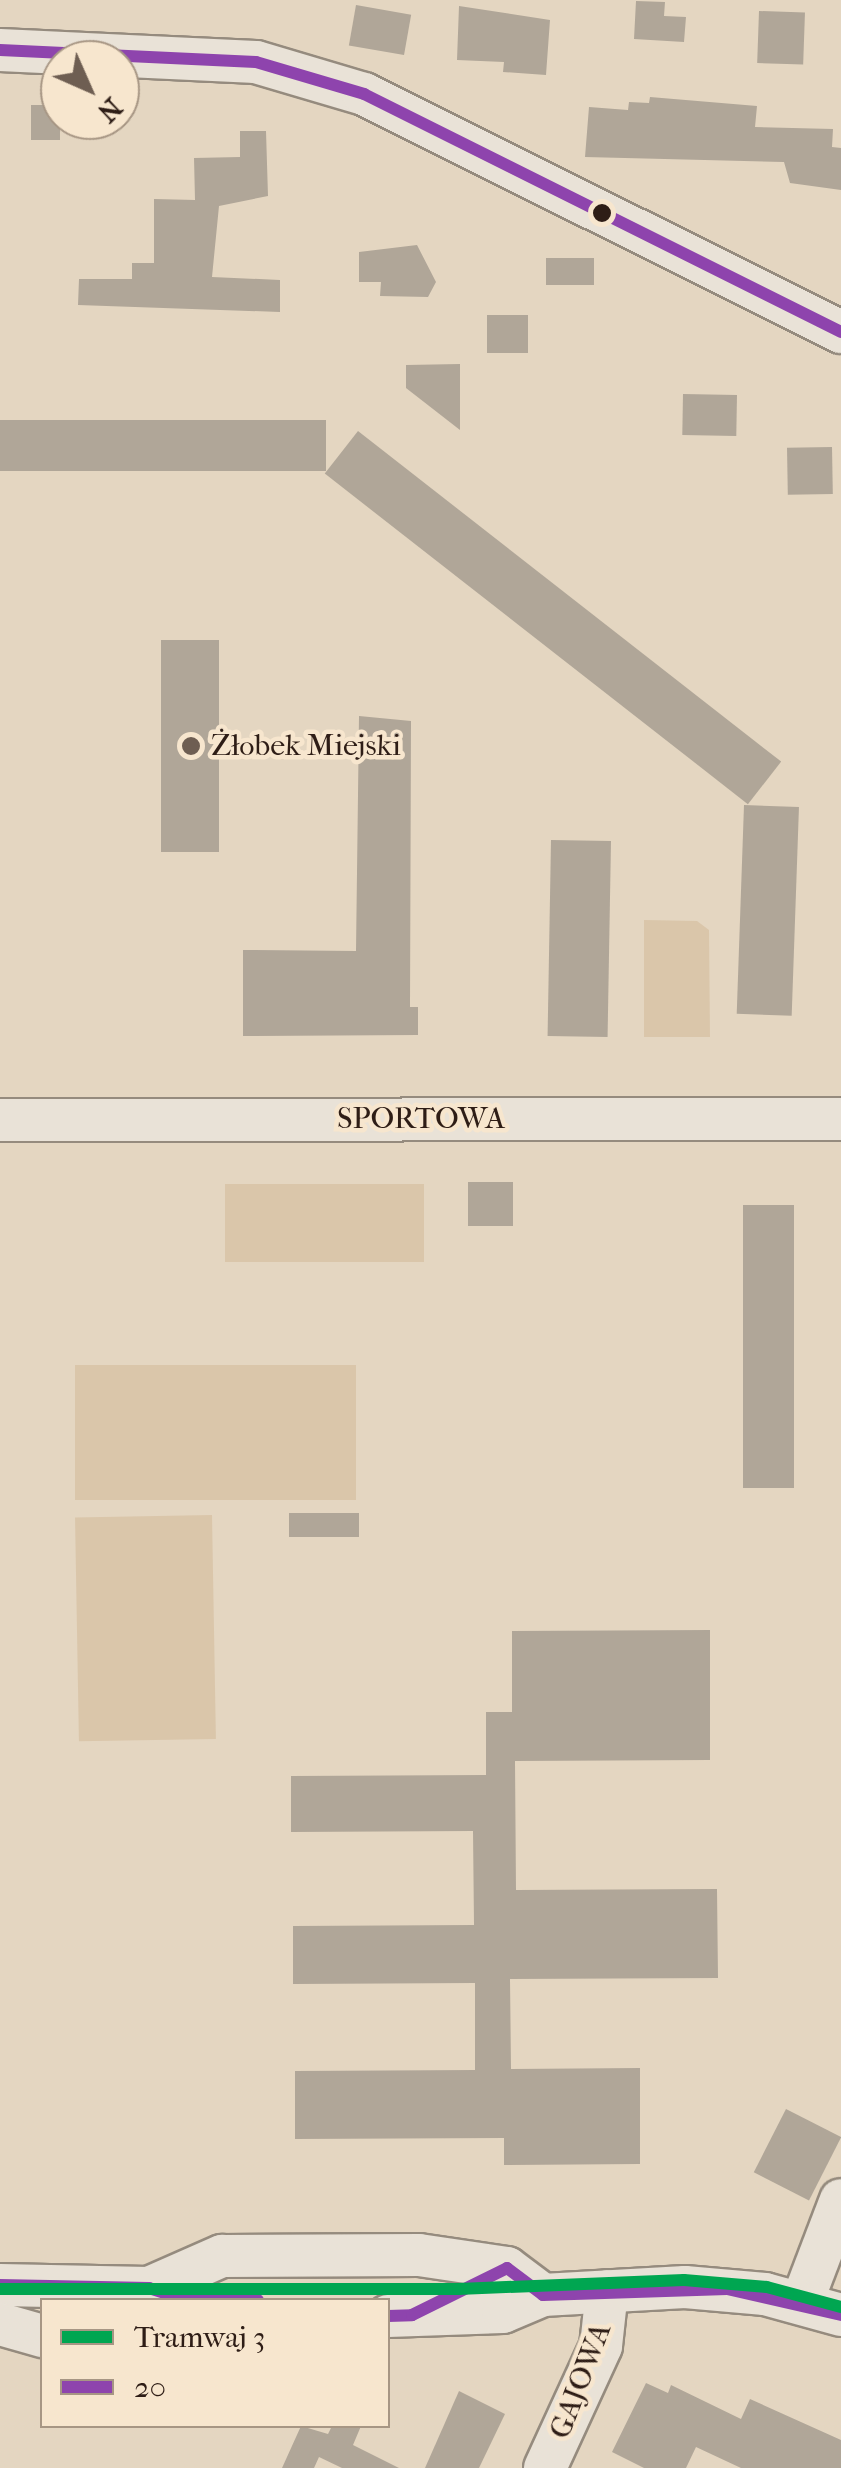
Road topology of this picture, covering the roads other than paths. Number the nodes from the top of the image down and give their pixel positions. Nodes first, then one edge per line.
1 (0, 50) edge
2 (841, 332) edge
3 (841, 1119) edge
4 (0, 1120) edge
5 (841, 2200) edge
6 (0, 2285) edge
7 (607, 2292) junction
8 (543, 2295) junction
9 (821, 2308) edge
10 (400, 2316) edge
11 (0, 2324) edge
12 (40, 2335) edge
13 (545, 2468) edge

1 - 2 street
3 - 4 street, SPORTOWA
5 - 9 street
6 - 8 street
7 - 8 street
7 - 9 street
7 - 13 street, GAJOWA
8 - 10 street
11 - 12 street

